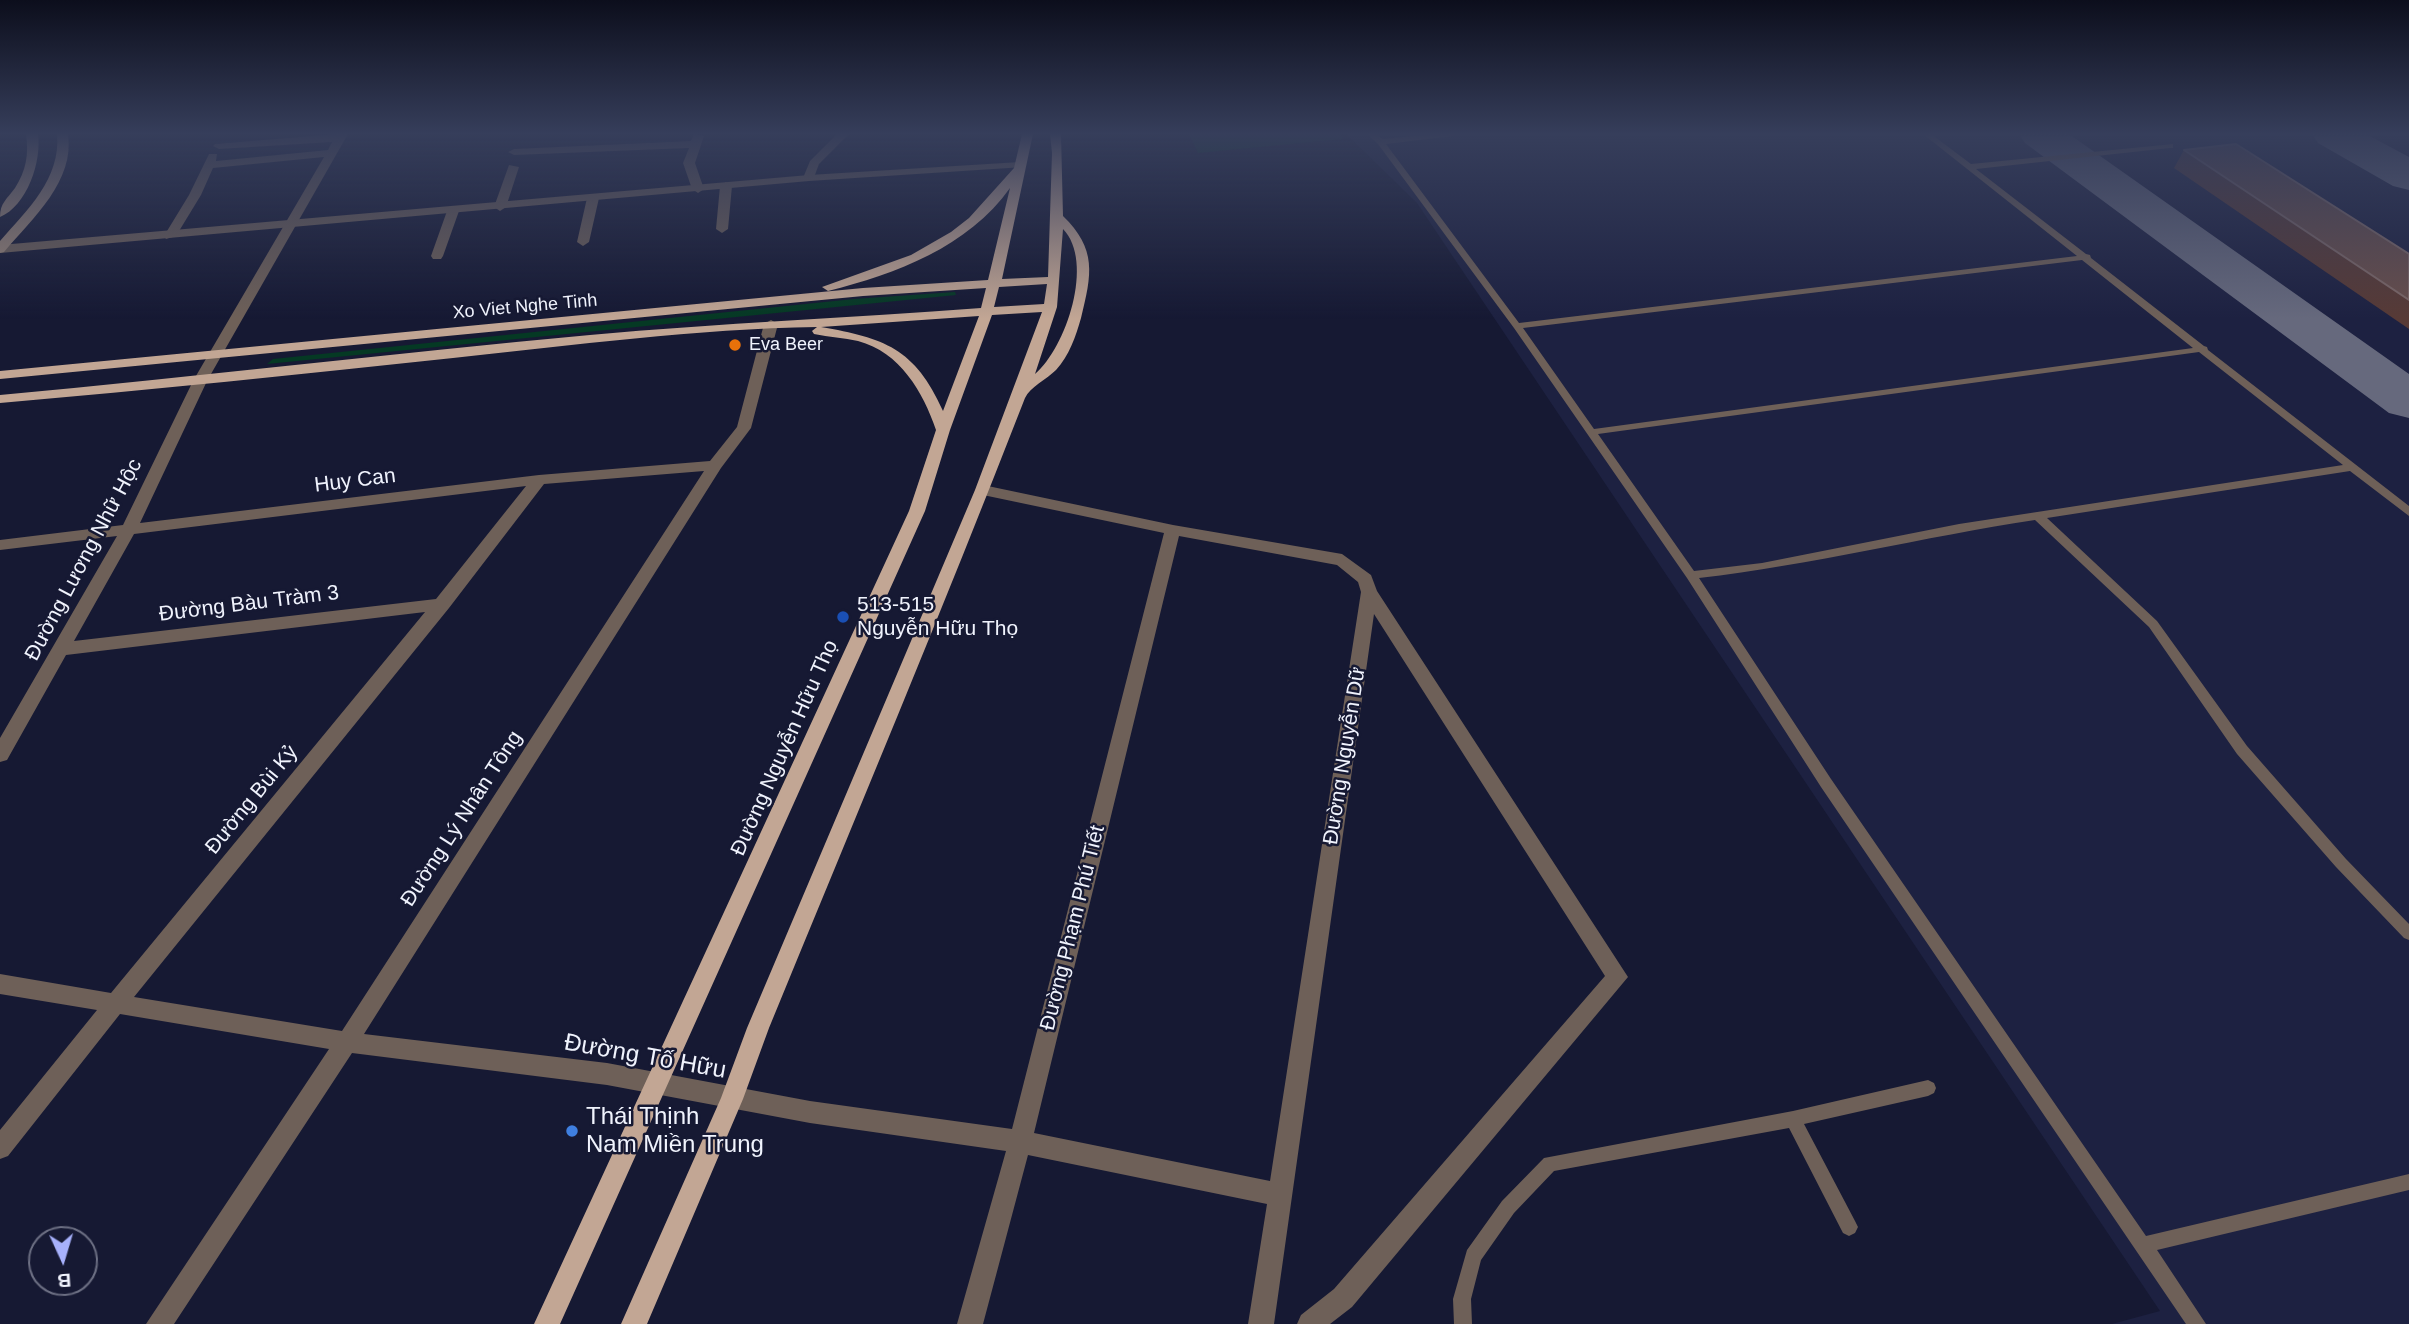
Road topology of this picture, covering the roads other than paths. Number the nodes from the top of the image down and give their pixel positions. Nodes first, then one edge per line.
1 (15, 196) edge
2 (44, 196) edge
3 (195, 196) edge
4 (308, 196) edge
5 (504, 196) edge
6 (616, 196) edge
7 (725, 196) edge
8 (997, 196) edge
9 (1013, 196) edge
10 (1057, 196) edge
11 (1419, 196) edge
12 (2007, 196) edge
13 (593, 198) junction
14 (500, 207) junction
15 (453, 211) junction
16 (0, 213) edge
17 (1058, 218) junction
18 (292, 225) junction
19 (722, 229) dead end
20 (170, 236) junction
21 (583, 242) dead end
22 (0, 249) edge
23 (437, 256) dead end
24 (2087, 257) junction
25 (1054, 280) junction
26 (994, 284) junction
27 (778, 301) junction
28 (1050, 307) junction
29 (987, 311) junction
30 (771, 324) junction
31 (1517, 326) junction
32 (2204, 349) junction
33 (216, 355) junction
34 (0, 375) edge
35 (200, 381) junction
36 (1021, 392) junction
37 (0, 399) edge
38 (943, 430) junction
39 (1592, 432) junction
40 (715, 465) junction
41 (2353, 467) junction
42 (540, 480) junction
43 (983, 490) junction
44 (2409, 512) edge
45 (2038, 516) junction
46 (129, 529) junction
47 (1173, 530) junction
48 (0, 545) edge
49 (1691, 575) junction
50 (1369, 592) junction
51 (443, 604) junction
52 (61, 649) junction
53 (0, 755) edge
54 (2409, 934) edge
55 (0, 984) edge
56 (116, 1002) junction
57 (347, 1042) junction
58 (658, 1082) junction
59 (1928, 1088) dead end
60 (732, 1099) junction
61 (1793, 1119) junction
62 (1020, 1142) junction
63 (0, 1148) edge
64 (2409, 1182) edge
65 (1279, 1195) junction
66 (1849, 1227) dead end
67 (2143, 1245) junction
68 (159, 1324) edge
69 (547, 1324) edge
70 (634, 1324) edge
71 (970, 1324) edge
72 (1261, 1324) edge
73 (1310, 1324) edge
74 (1463, 1324) edge
75 (2197, 1324) edge

1 - 16 main road
2 - 22 main road
3 - 20 street
4 - 18 street, Đường Lương Nhữ Hộc
5 - 14 street
6 - 13 street
7 - 19 street
8 - 27 main road
9 - 26 main road, Đường Nguyễn Hữu Thọ
10 - 17 main road
11 - 31 lane
12 - 24 lane
13 - 14 street
13 - 21 street
14 - 15 street
15 - 18 street
15 - 23 street
17 - 25 main road
17 - 36 main road
18 - 20 street
18 - 33 street, Đường Lương Nhữ Hộc
20 - 22 street
24 - 31 lane
24 - 32 lane
25 - 26 main road, Xo Viet Nghe Tinh
25 - 28 main road
26 - 27 main road, Xo Viet Nghe Tinh
26 - 29 main road, Đường Nguyễn Hữu Thọ
27 - 33 main road, Xo Viet Nghe Tinh
28 - 29 main road, Xo Viet Nghe Tinh
28 - 36 main road
29 - 30 main road, Xo Viet Nghe Tinh
29 - 38 main road, Đường Nguyễn Hữu Thọ
30 - 35 main road, Xo Viet Nghe Tinh
30 - 38 main road
30 - 40 street, Đường Lý Nhân Tông
31 - 39 lane
32 - 39 lane
32 - 41 lane
33 - 34 main road, Xo Viet Nghe Tinh
33 - 35 street, Đường Lương Nhữ Hộc
35 - 37 main road, Xo Viet Nghe Tinh
35 - 46 street, Đường Lương Nhữ Hộc
36 - 43 main road
38 - 58 main road, Đường Nguyễn Hữu Thọ
39 - 49 lane
40 - 42 street, Huy Can
40 - 57 street, Đường Lý Nhân Tông
41 - 44 lane
41 - 45 lane
42 - 46 street, Huy Can
42 - 51 street, Đường Bùi Kỷ
43 - 47 street
43 - 60 main road
45 - 49 lane
45 - 54 lane
46 - 48 street, Huy Can
46 - 52 street, Đường Lương Nhữ Hộc
47 - 50 street
47 - 62 street, Đường Phạm Phú Tiết
49 - 67 lane
50 - 65 street, Đường Nguyễn Dữ
50 - 73 street
51 - 52 street, Đường Bàu Tràm 3
51 - 56 street, Đường Bùi Kỷ
52 - 53 street, Đường Lương Nhữ Hộc
55 - 56 street, Đường Tố Hữu
56 - 57 street, Đường Tố Hữu
56 - 63 street, Đường Bùi Kỷ
57 - 58 street, Đường Tố Hữu
57 - 68 street, Đường Lý Nhân Tông
58 - 60 street, Đường Tố Hữu
58 - 69 main road, Đường Nguyễn Hữu Thọ
59 - 61 lane
60 - 62 street, Đường Tố Hữu
60 - 70 main road
61 - 66 lane
61 - 74 lane
62 - 65 street, Đường Tố Hữu
62 - 71 street, Đường Phạm Phú Tiết
64 - 67 lane
65 - 72 street, Đường Nguyễn Dữ
67 - 75 lane

